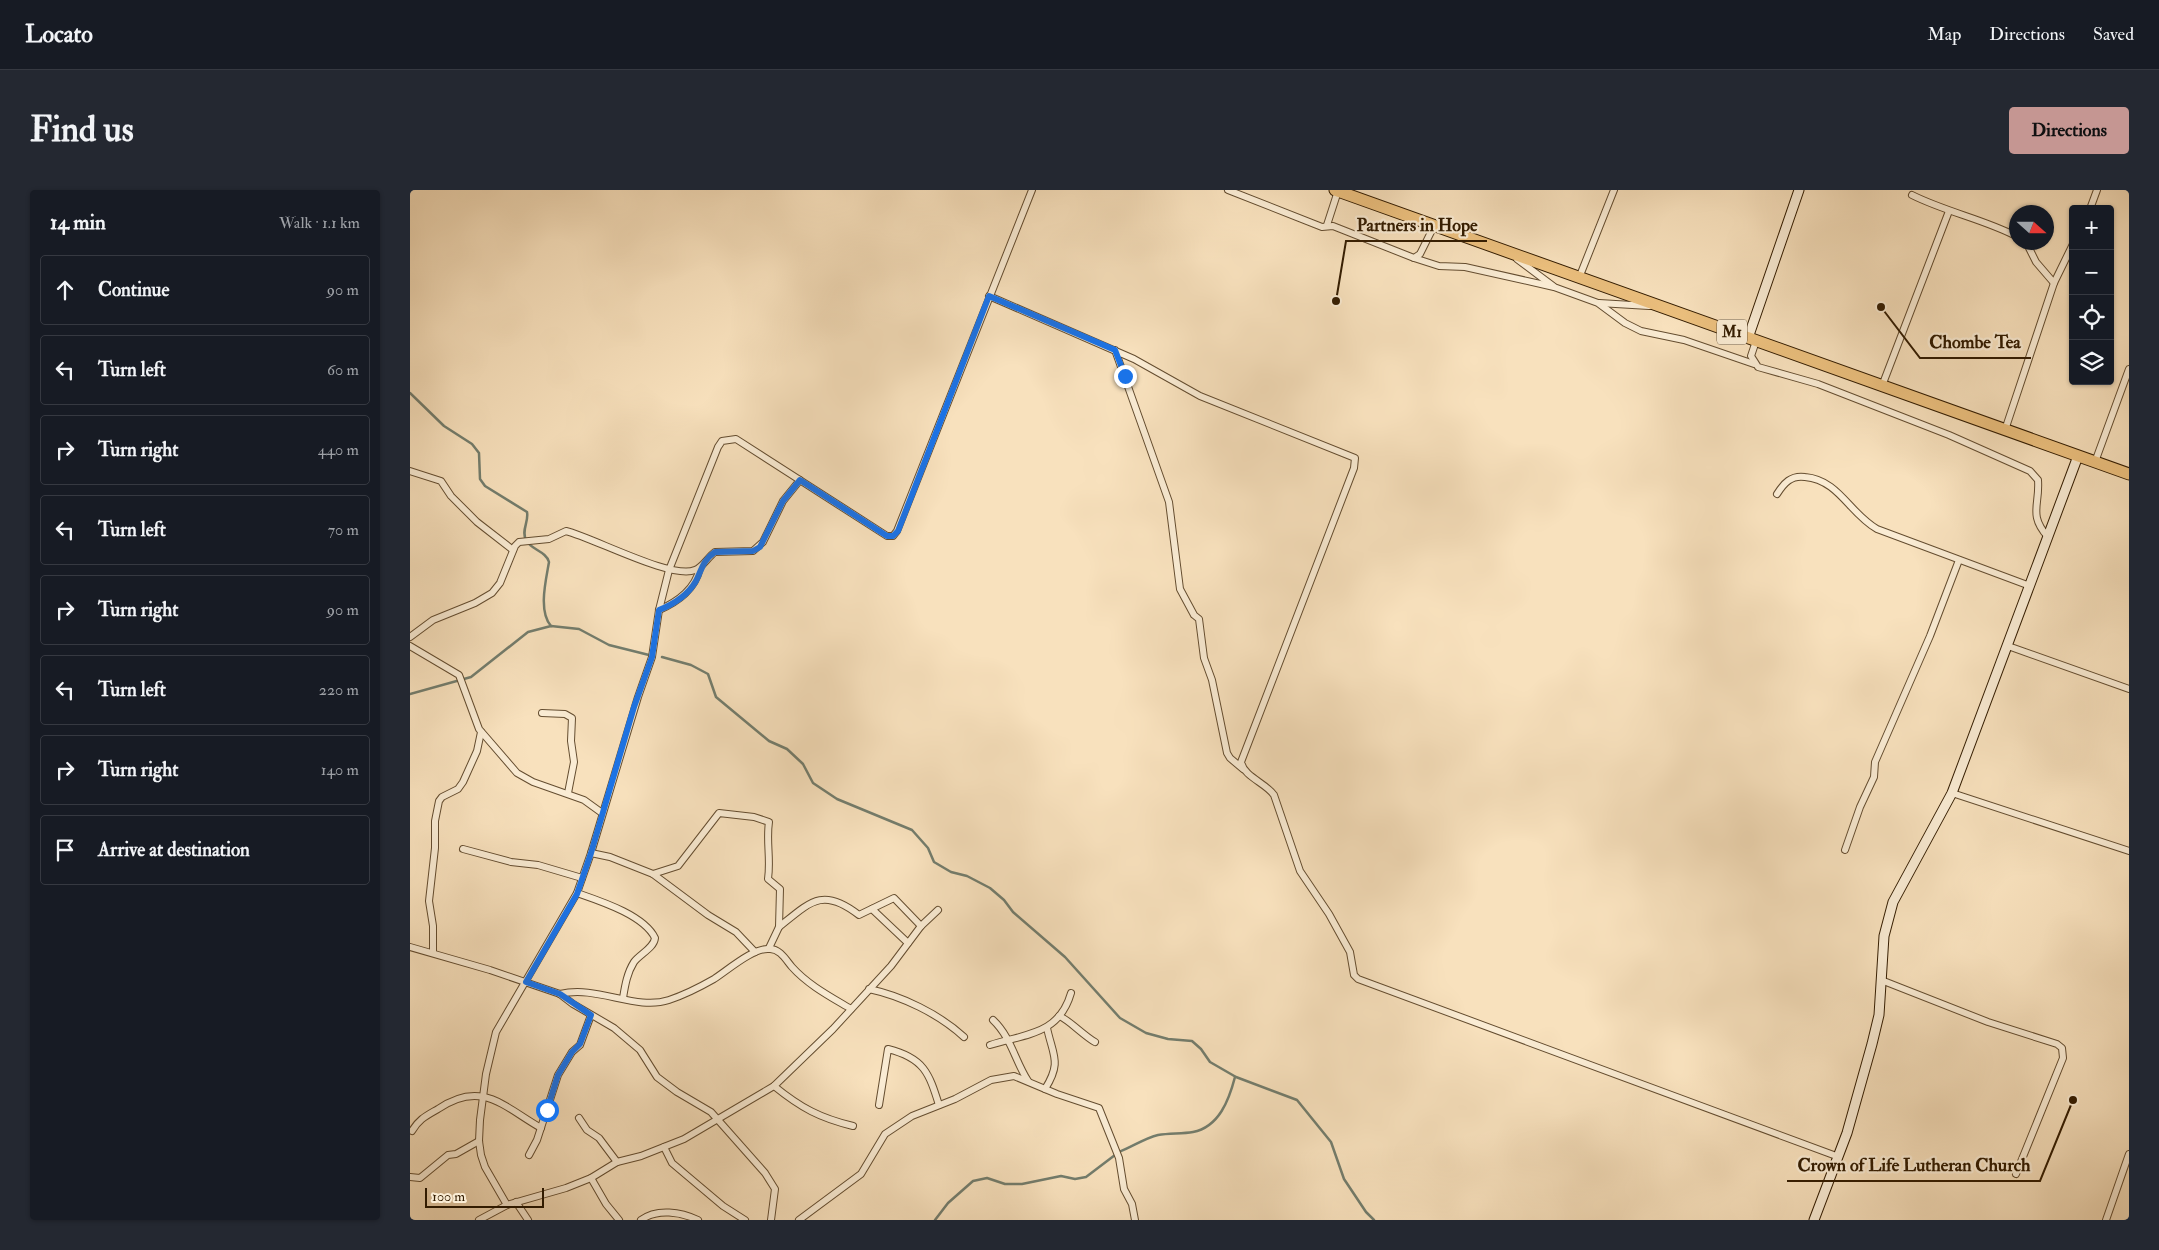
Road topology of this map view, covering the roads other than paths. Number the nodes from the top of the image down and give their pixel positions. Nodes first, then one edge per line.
1 (1032, 190) edge
2 (1228, 190) edge
3 (1614, 190) edge
4 (1799, 190) edge
5 (2097, 190) edge
6 (1337, 191) edge
7 (1912, 195) dead end
8 (2091, 205) edge
9 (1949, 211) junction
10 (1327, 226) junction
11 (1434, 226) junction
12 (2009, 233) edge
13 (2030, 250) edge
14 (2070, 250) edge
15 (1503, 251) junction
16 (1414, 258) junction
17 (1579, 278) junction
18 (2054, 283) junction
19 (1554, 286) junction
20 (989, 296) junction
21 (1598, 303) junction
22 (1667, 309) junction
23 (1752, 340) junction
24 (1115, 350) junction
25 (1754, 364) junction
26 (2129, 369) edge
27 (1882, 386) junction
28 (2005, 430) junction
29 (2078, 456) junction
30 (2095, 462) junction
31 (410, 471) edge
32 (2129, 474) edge
33 (800, 480) junction
34 (1777, 494) dead end
35 (2048, 537) junction
36 (514, 550) junction
37 (1959, 560) junction
38 (700, 568) junction
39 (669, 570) junction
40 (2030, 586) junction
41 (659, 610) junction
42 (410, 637) edge
43 (410, 646) edge
44 (2008, 646) junction
45 (2129, 689) edge
46 (542, 713) dead end
47 (481, 732) junction
48 (1244, 770) junction
49 (1952, 793) junction
50 (568, 794) junction
51 (602, 813) junction
52 (463, 849) dead end
53 (1845, 850) dead end
54 (2129, 851) edge
55 (591, 853) junction
56 (653, 874) junction
57 (582, 878) junction
58 (577, 894) junction
59 (872, 909) junction
60 (938, 910) dead end
61 (920, 926) junction
62 (780, 928) junction
63 (908, 943) junction
64 (410, 947) edge
65 (769, 948) junction
66 (755, 952) junction
67 (432, 953) junction
68 (1881, 980) junction
69 (526, 982) junction
70 (869, 989) junction
71 (1071, 993) dead end
72 (560, 994) junction
73 (622, 998) junction
74 (851, 1009) junction
75 (591, 1015) junction
76 (1059, 1016) junction
77 (993, 1020) dead end
78 (1047, 1028) junction
79 (964, 1036) dead end
80 (1009, 1039) junction
81 (1095, 1042) dead end
82 (990, 1045) dead end
83 (1028, 1081) junction
84 (774, 1086) junction
85 (1045, 1089) junction
86 (483, 1095) junction
87 (879, 1105) dead end
88 (939, 1105) junction
89 (579, 1118) dead end
90 (718, 1120) junction
91 (853, 1126) dead end
92 (541, 1128) junction
93 (412, 1131) dead end
94 (479, 1141) junction
95 (664, 1147) junction
96 (2129, 1154) edge
97 (529, 1155) dead end
98 (1839, 1157) junction
99 (618, 1162) junction
100 (2016, 1174) dead end
101 (410, 1177) edge
102 (591, 1178) junction
103 (516, 1202) junction
104 (507, 1205) junction
105 (479, 1220) edge
106 (528, 1220) edge
107 (619, 1220) edge
108 (641, 1220) edge
109 (698, 1220) edge
110 (745, 1220) edge
111 (771, 1220) edge
112 (799, 1220) edge
113 (1135, 1220) edge
114 (1814, 1220) edge
115 (2106, 1220) edge

1 - 20 street
2 - 10 street
3 - 17 street
4 - 23 street
5 - 8 street
6 - 10 street
6 - 11 highway, M1
7 - 9 street
9 - 12 street
9 - 27 street
10 - 16 street
11 - 15 highway, M1
11 - 16 street
13 - 18 street
14 - 18 street
15 - 17 highway, M1
15 - 19 street
16 - 19 street
17 - 22 highway, M1
18 - 28 street
19 - 21 street
20 - 24 street
20 - 33 street
21 - 22 street
21 - 25 street
22 - 23 highway, M1
23 - 25 street
23 - 27 highway, M1
24 - 48 street
24 - 48 street
25 - 35 street
26 - 30 street
27 - 28 highway, M1
28 - 29 highway, M1
29 - 30 highway, M1
29 - 35 street
30 - 32 highway, M1
31 - 36 street
33 - 38 street
33 - 39 street
34 - 37 street
35 - 40 street
36 - 39 street
36 - 42 street
37 - 40 street
37 - 53 street
38 - 39 street
38 - 41 street
39 - 41 street
40 - 44 street
41 - 51 street
43 - 47 street
44 - 45 street
44 - 49 street
46 - 50 street
47 - 50 street
47 - 67 street
48 - 98 street
49 - 54 street
49 - 68 street
50 - 51 street
51 - 55 street
52 - 57 street
55 - 56 street
55 - 57 street
56 - 62 street
56 - 66 street
57 - 58 street
58 - 69 street
58 - 73 street
59 - 61 street
59 - 62 street
59 - 63 street
60 - 61 street
61 - 63 street
62 - 65 street
63 - 70 street
64 - 67 street
65 - 66 street
65 - 74 street
66 - 73 street
67 - 69 street
68 - 98 street
68 - 100 street
69 - 72 street
69 - 86 street
70 - 74 street
70 - 79 street
71 - 76 street
72 - 73 street
72 - 75 street
74 - 84 street
75 - 90 street
75 - 92 street
76 - 78 street
76 - 81 street
77 - 80 street
78 - 80 street
78 - 85 street
80 - 82 street
80 - 83 street
83 - 85 street
83 - 88 street
84 - 90 street
84 - 91 street
85 - 113 street
86 - 92 street
86 - 93 street
86 - 94 street
87 - 88 street
88 - 112 street
89 - 99 street
90 - 95 street
90 - 111 street
92 - 97 street
94 - 101 street
94 - 104 street
95 - 99 street
95 - 110 street
96 - 115 street
98 - 114 street
99 - 102 street
102 - 103 street
102 - 107 street
103 - 104 street
103 - 106 street
104 - 105 street
108 - 109 street

